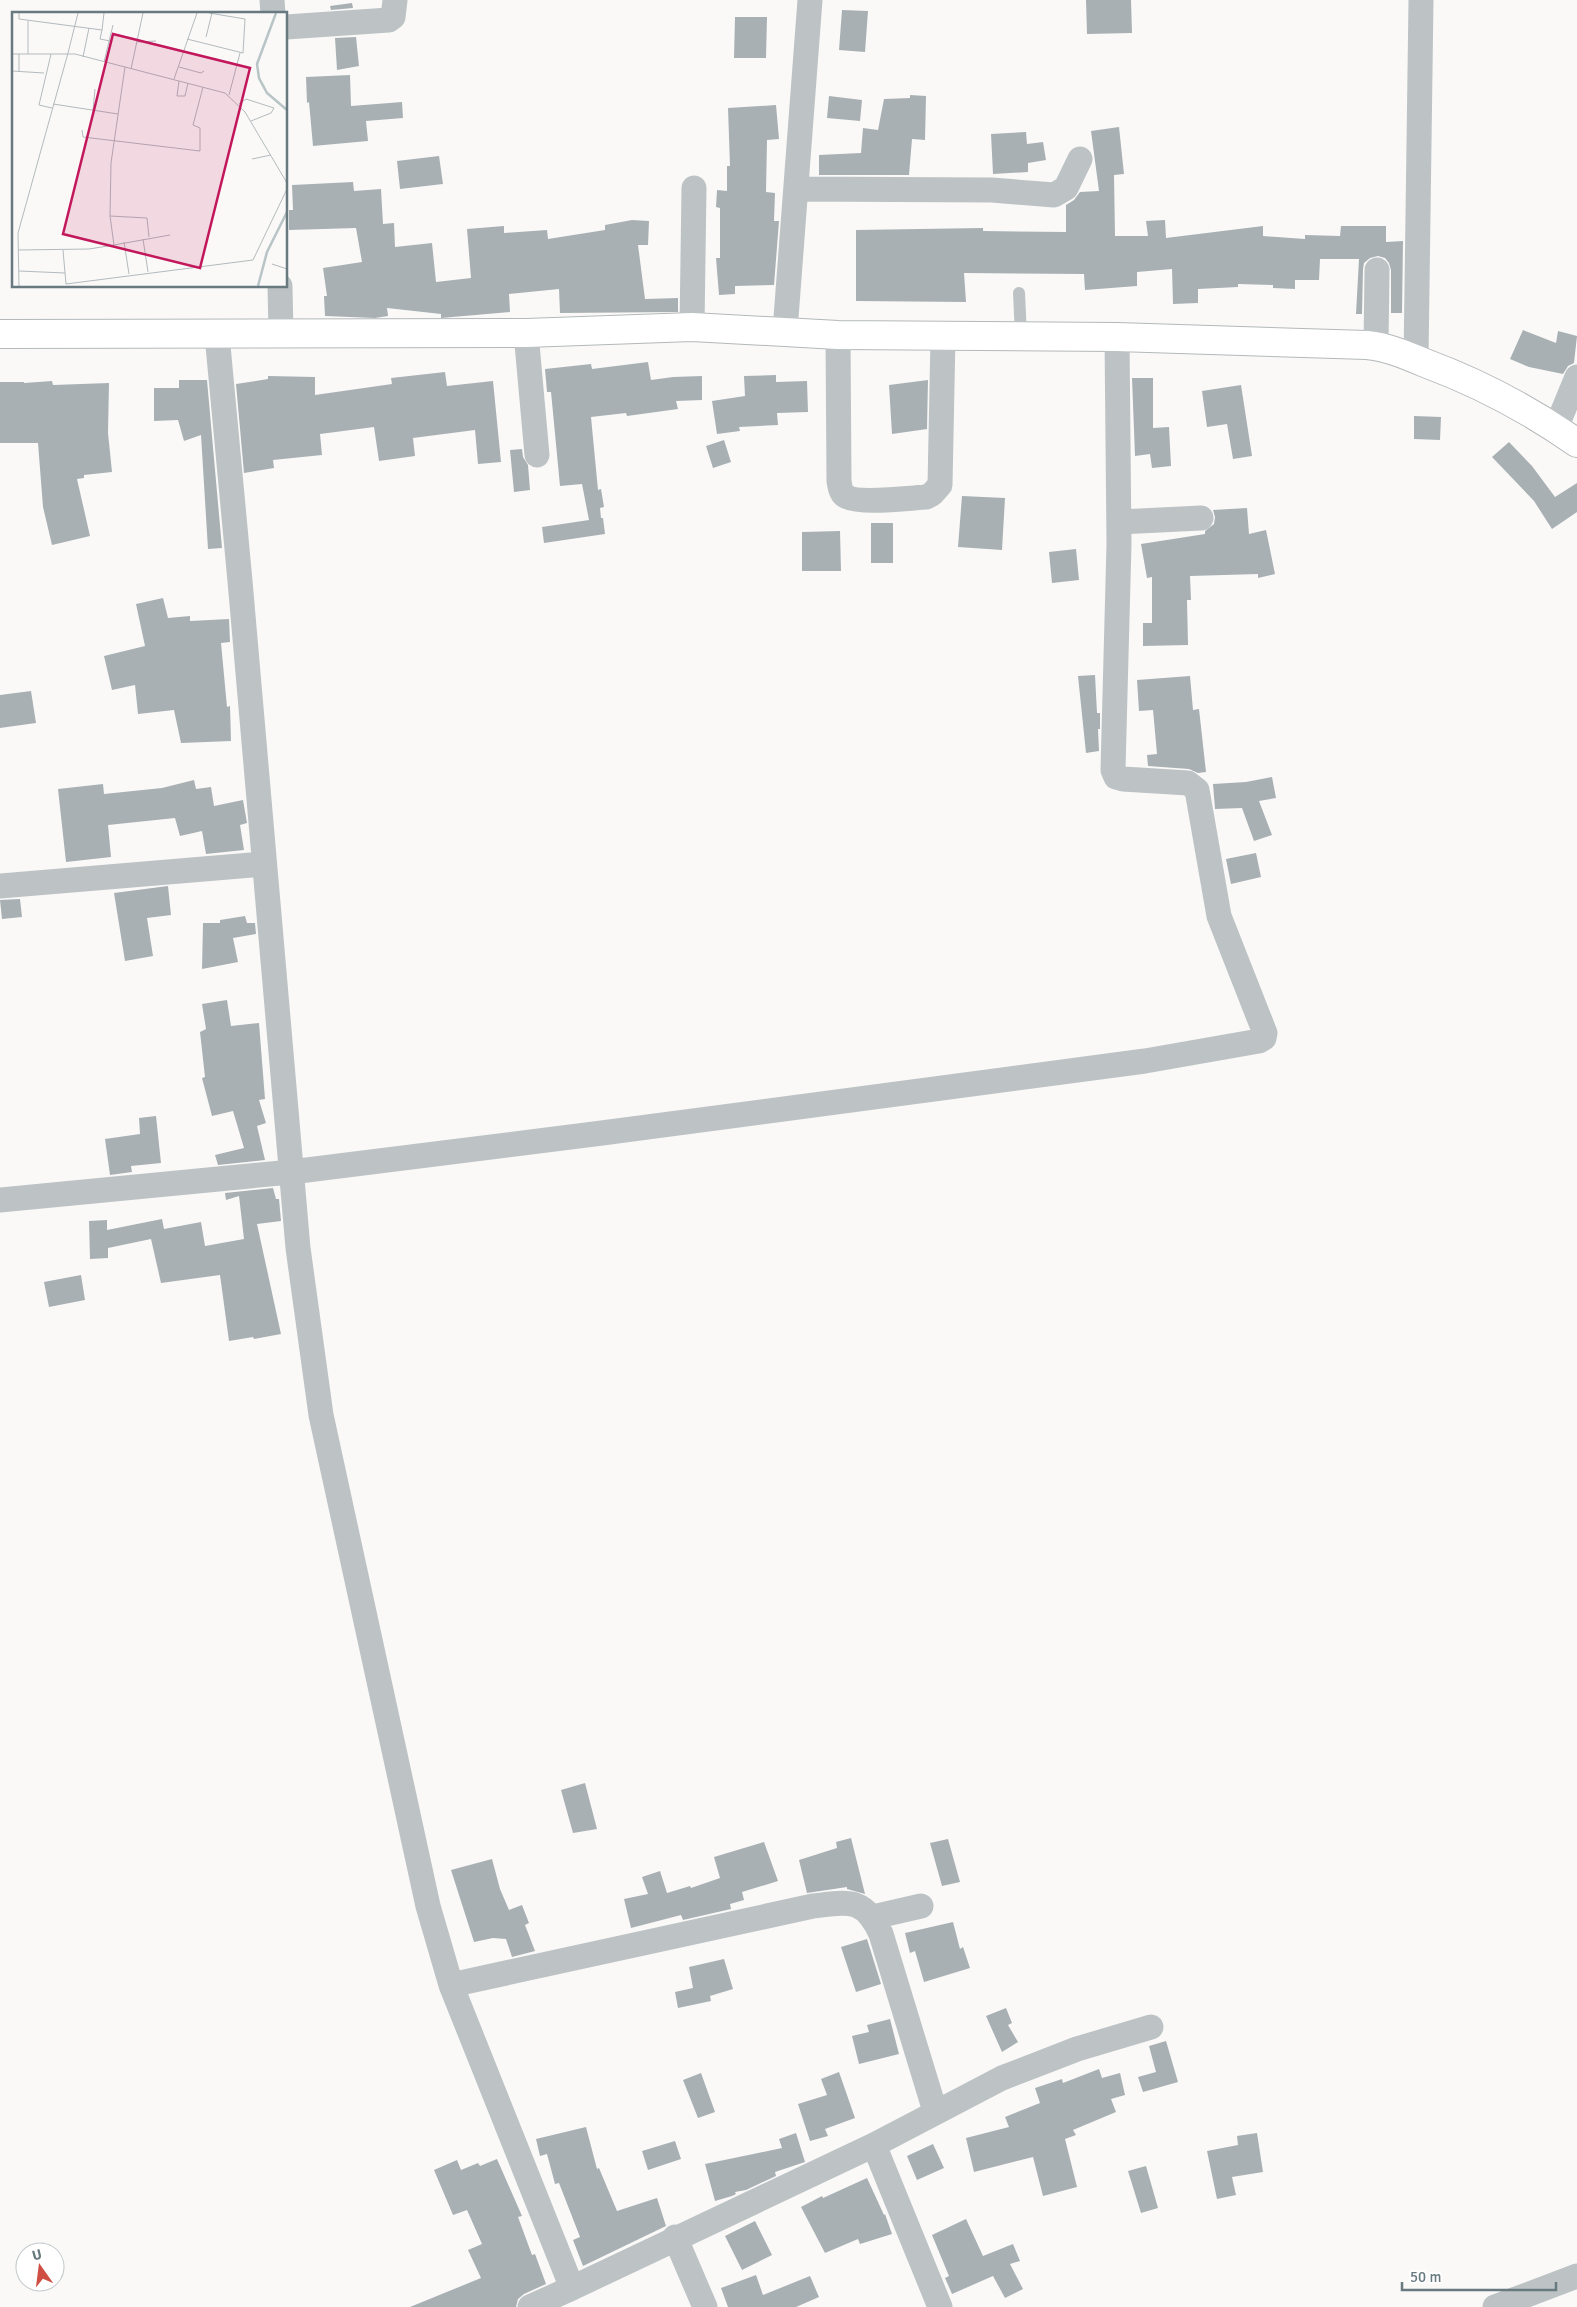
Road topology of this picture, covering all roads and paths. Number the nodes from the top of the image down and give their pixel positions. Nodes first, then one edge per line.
1 (395, 0) edge
2 (810, 0) edge
3 (1422, 0) edge
4 (288, 27) edge
5 (1080, 159) dead end
6 (694, 188) dead end
7 (796, 189) junction
8 (1377, 270) dead end
9 (280, 288) edge
10 (1019, 293) dead end
11 (692, 327) junction
12 (785, 331) junction
13 (526, 333) junction
14 (0, 334) edge
15 (281, 334) junction
16 (217, 335) junction
17 (838, 335) junction
18 (1020, 336) junction
19 (1117, 337) junction
20 (943, 338) junction
21 (1376, 346) junction
22 (1416, 359) junction
23 (1577, 377) edge
24 (1566, 435) edge
25 (537, 455) dead end
26 (1201, 518) dead end
27 (1119, 522) junction
28 (264, 864) junction
29 (0, 886) edge
30 (291, 1172) junction
31 (0, 1200) edge
32 (920, 1906) dead end
33 (873, 1917) junction
34 (451, 1985) junction
35 (1151, 2027) dead end
36 (934, 2112) junction
37 (874, 2145) junction
38 (675, 2237) junction
39 (1577, 2276) edge
40 (572, 2288) junction
41 (530, 2307) edge
42 (705, 2307) edge
43 (940, 2307) edge
44 (1495, 2307) edge

1 - 4 street
2 - 7 street
3 - 22 street
5 - 7 street
6 - 11 street
7 - 12 street
8 - 21 street
9 - 15 street
10 - 18 lane
11 - 12 highway
11 - 13 highway
12 - 17 highway
13 - 15 highway
13 - 25 street
14 - 16 highway
15 - 16 highway
16 - 28 street
17 - 20 highway
17 - 20 street
18 - 19 highway
18 - 20 highway
19 - 21 highway
19 - 27 street
21 - 22 highway
22 - 24 highway
23 - 24 street
26 - 27 street
27 - 30 street
28 - 29 street
28 - 30 street
30 - 31 street
30 - 34 street
32 - 33 street
33 - 34 street
33 - 36 street
34 - 40 street
35 - 36 street
36 - 37 street
37 - 38 street
37 - 43 street
38 - 40 street
38 - 42 street
39 - 44 street
40 - 41 street

